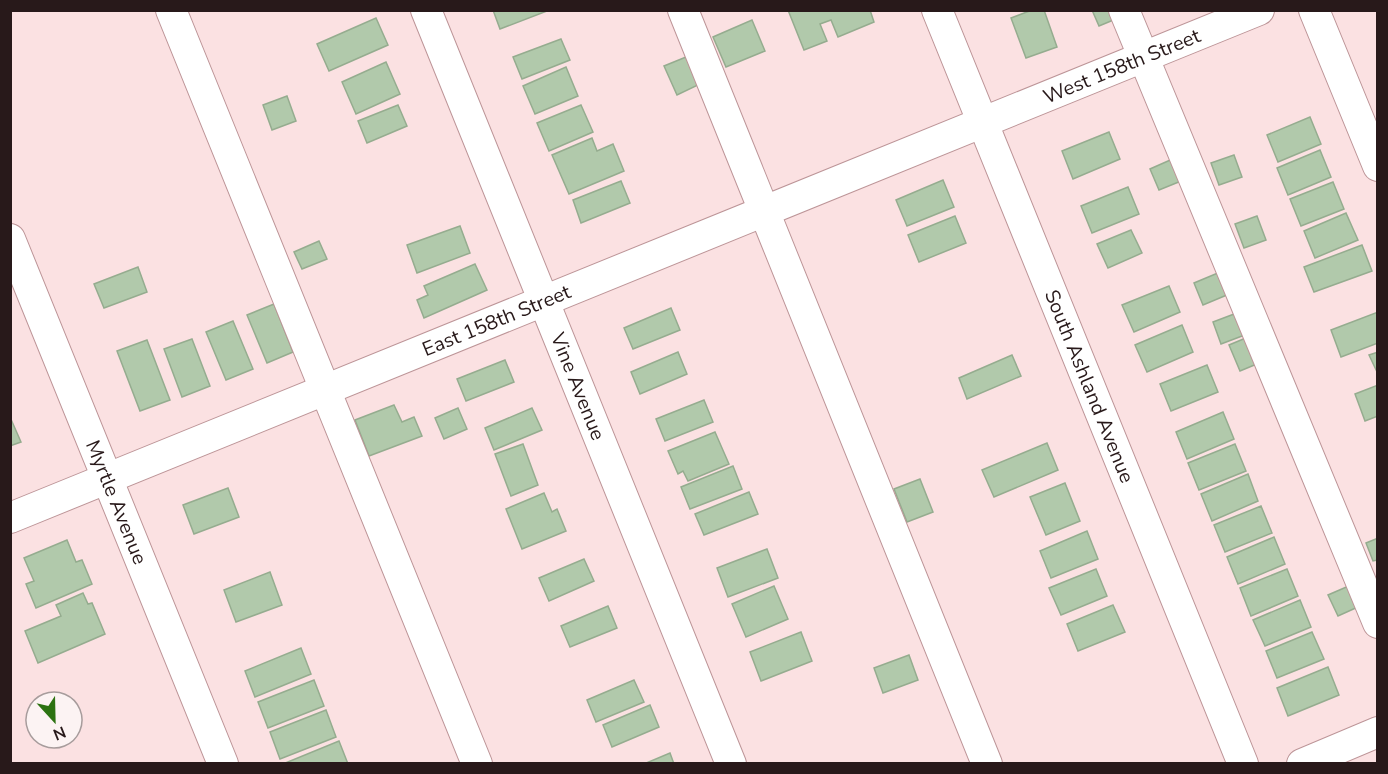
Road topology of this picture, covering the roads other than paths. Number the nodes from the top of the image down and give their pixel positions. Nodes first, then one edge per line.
1 (171, 10) edge
2 (426, 10) edge
3 (683, 10) edge
4 (938, 10) edge
5 (1124, 10) edge
6 (1259, 10) edge
7 (1314, 10) edge
8 (1143, 57) junction
9 (982, 122) junction
10 (1377, 166) edge
11 (764, 211) junction
12 (10, 238) edge
13 (543, 301) junction
14 (325, 390) junction
15 (108, 478) junction
16 (10, 518) edge
17 (1377, 623) edge
18 (1377, 732) edge
19 (223, 764) edge
20 (477, 764) edge
21 (731, 764) edge
22 (987, 764) edge
23 (1243, 764) edge
24 (1302, 764) edge

1 - 14 street
2 - 13 street, Vine Avenue
3 - 11 street
4 - 9 street, South Ashland Avenue
5 - 8 street
6 - 8 street, West 158th Street
7 - 10 street
8 - 9 street, West 158th Street
8 - 17 street
9 - 11 street, East 158th Street
9 - 23 street, South Ashland Avenue
11 - 13 street, East 158th Street
11 - 22 street
12 - 15 street, Myrtle Avenue
13 - 14 street, East 158th Street
13 - 21 street, Vine Avenue
14 - 15 street, East 158th Street
14 - 20 street
15 - 16 street, East 158th Street
15 - 19 street, Myrtle Avenue
18 - 24 street

